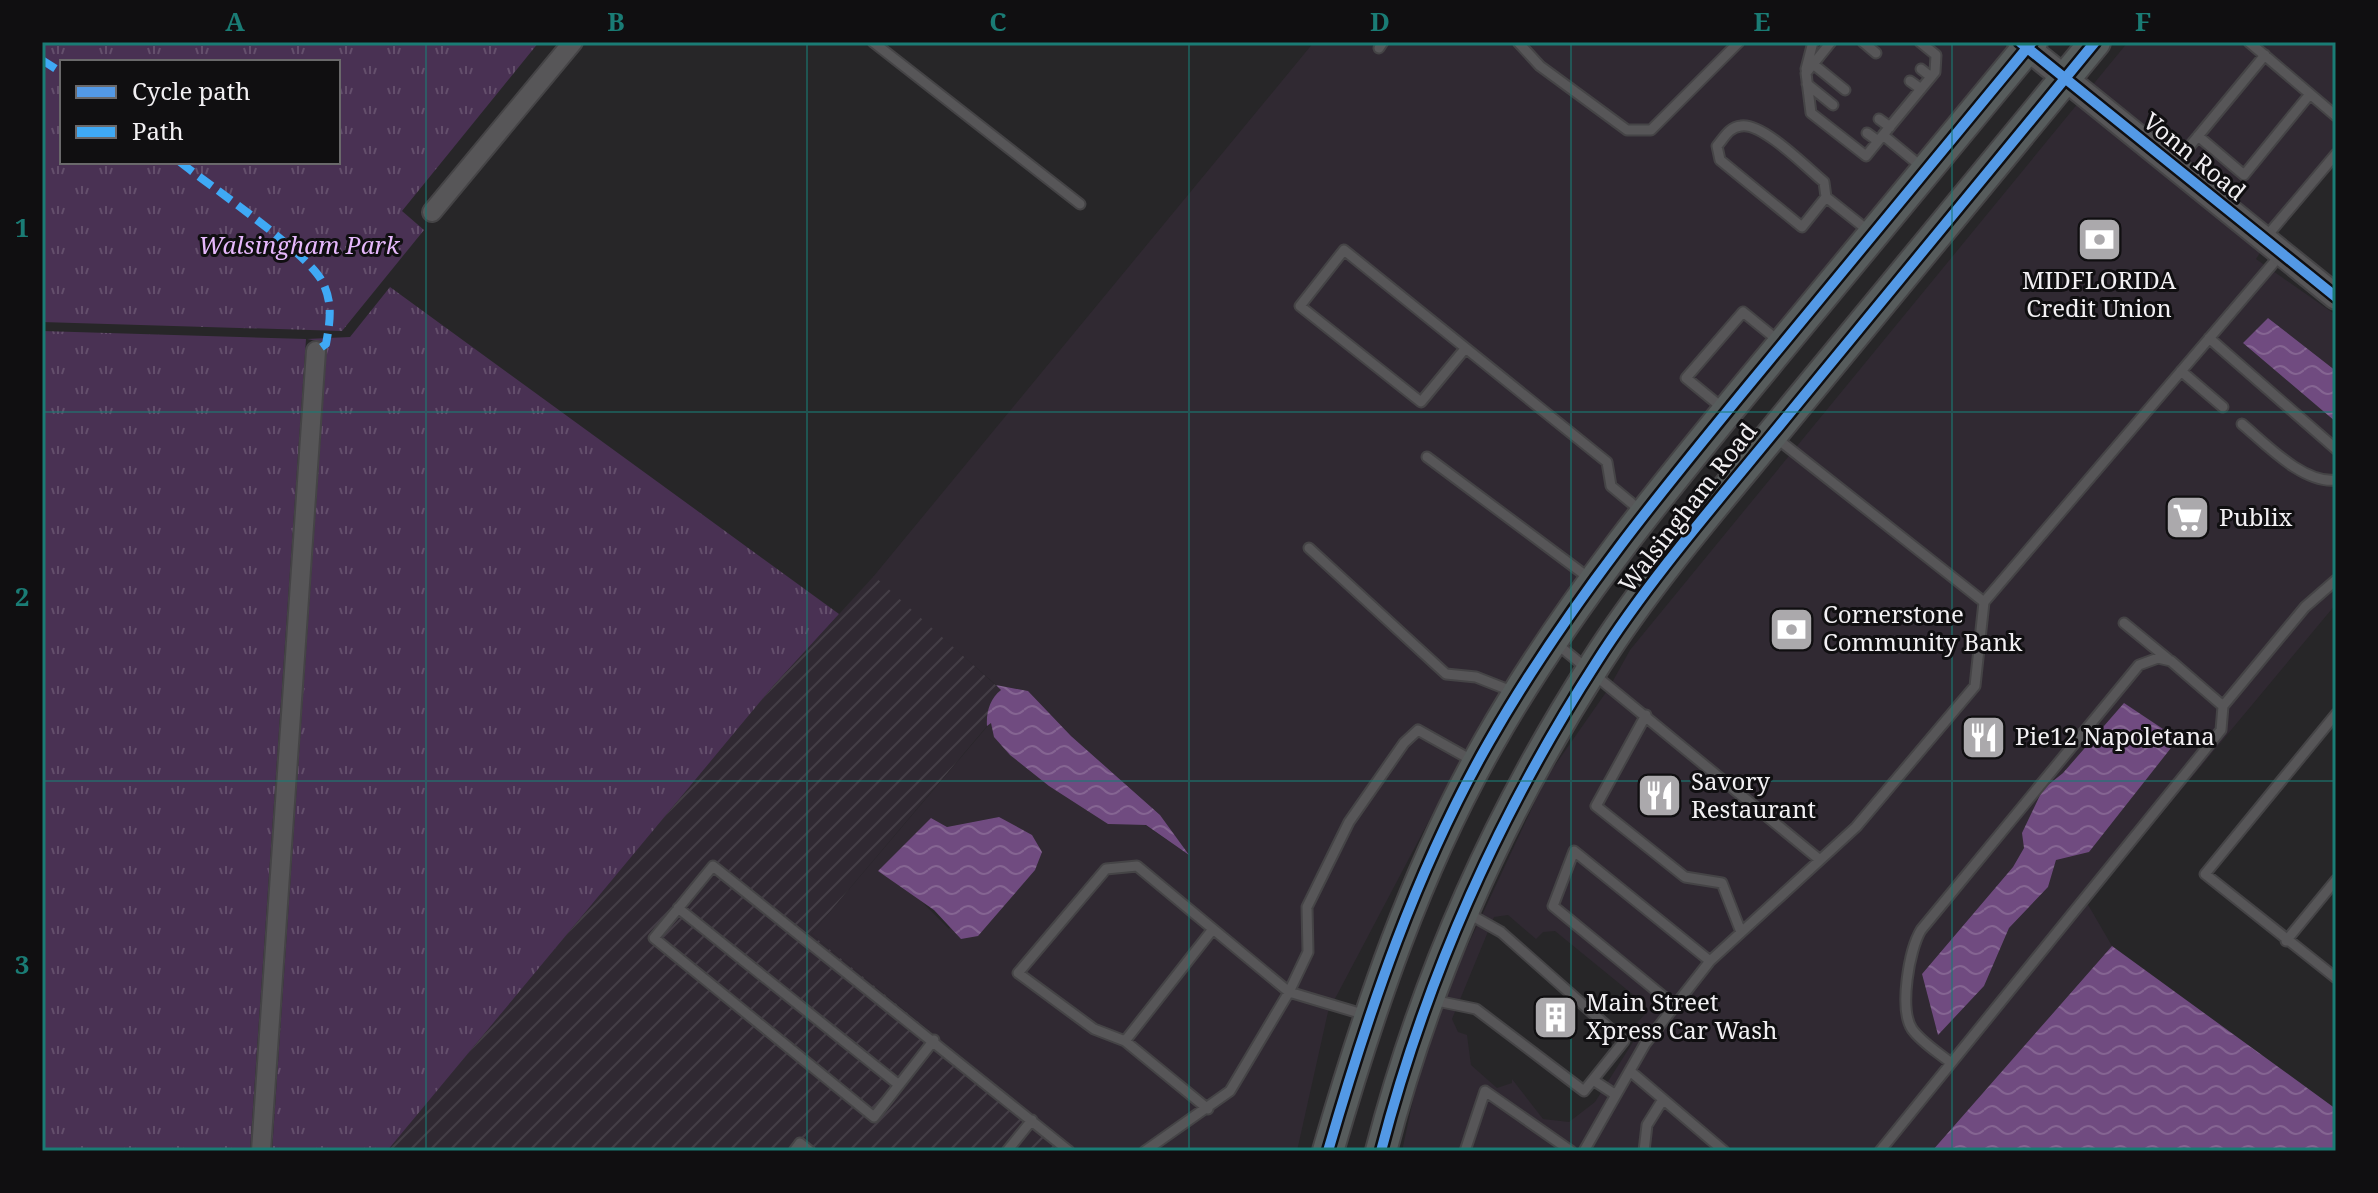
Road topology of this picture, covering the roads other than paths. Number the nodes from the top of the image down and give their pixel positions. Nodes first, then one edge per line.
1 (573, 42) edge
2 (873, 42) edge
3 (1518, 42) edge
4 (1739, 42) edge
5 (1813, 42) edge
6 (1831, 42) edge
7 (1863, 42) edge
8 (1920, 42) edge
9 (2095, 42) edge
10 (2249, 42) edge
11 (2026, 44) edge
12 (1876, 53) dead end
13 (2265, 55) junction
14 (1809, 68) junction
15 (1921, 69) dead end
16 (1931, 77) junction
17 (2065, 78) junction
18 (1910, 81) dead end
19 (1807, 84) junction
20 (1921, 89) junction
21 (1845, 90) dead end
22 (2310, 94) junction
23 (1833, 105) dead end
24 (2336, 116) edge
25 (1879, 119) dead end
26 (1867, 133) dead end
27 (1884, 135) junction
28 (2198, 136) junction
29 (2336, 154) edge
30 (2173, 166) junction
31 (1926, 170) junction
32 (1826, 197) junction
33 (1080, 204) dead end
34 (432, 212) dead end
35 (1873, 235) junction
36 (2273, 246) junction
37 (2336, 297) edge
38 (2209, 338) junction
39 (1782, 345) junction
40 (1464, 350) junction
41 (316, 351) dead end
42 (2181, 371) junction
43 (2223, 407) dead end
44 (1727, 411) junction
45 (2242, 424) dead end
46 (1772, 435) junction
47 (2336, 449) edge
48 (1427, 457) dead end
49 (2336, 480) edge
50 (1644, 513) junction
51 (1309, 548) dead end
52 (1591, 580) junction
53 (2336, 580) edge
54 (1984, 602) junction
55 (2124, 623) dead end
56 (1551, 640) junction
57 (2171, 661) junction
58 (1592, 670) junction
59 (1518, 693) junction
60 (2223, 706) junction
61 (2336, 714) edge
62 (1646, 715) junction
63 (1478, 763) junction
64 (1820, 860) junction
65 (2336, 880) edge
66 (678, 908) junction
67 (1463, 911) junction
68 (1213, 929) junction
69 (1741, 932) junction
70 (2286, 941) junction
71 (1710, 961) junction
72 (2336, 978) edge
73 (1289, 992) junction
74 (1429, 999) junction
75 (1675, 1006) junction
76 (1369, 1016) junction
77 (934, 1040) junction
78 (1125, 1041) junction
79 (1951, 1063) junction
80 (1630, 1071) junction
81 (1593, 1080) junction
82 (899, 1085) junction
83 (1616, 1095) junction
84 (1662, 1101) junction
85 (1208, 1109) junction
86 (1032, 1120) junction
87 (261, 1151) edge
88 (794, 1151) edge
89 (810, 1151) edge
90 (1007, 1151) edge
91 (1069, 1151) edge
92 (1145, 1151) edge
93 (1328, 1151) edge
94 (1381, 1151) edge
95 (1465, 1151) edge
96 (1571, 1151) edge
97 (1584, 1151) edge
98 (1644, 1151) edge
99 (1724, 1151) edge
100 (1880, 1151) edge

1 - 34 street
2 - 33 lane
3 - 4 lane
5 - 14 lane
6 - 14 lane
7 - 12 lane
8 - 16 lane
9 - 17 main road, Walsingham Road
10 - 13 lane
11 - 17 street, Vonn Road
11 - 31 main road, Walsingham Road
13 - 22 lane
13 - 28 lane
14 - 19 lane
14 - 21 lane
15 - 16 lane
16 - 20 lane
17 - 30 street, Vonn Road
17 - 46 main road, Walsingham Road
18 - 20 lane
19 - 23 lane
19 - 27 lane
20 - 27 lane
22 - 24 lane
22 - 28 lane
25 - 27 lane
26 - 27 lane
27 - 31 lane
28 - 30 lane
29 - 36 lane
30 - 36 street, Vonn Road
31 - 35 main road, Walsingham Road
32 - 32 lane
32 - 35 lane
35 - 39 main road, Walsingham Road
36 - 37 street, Vonn Road
36 - 38 lane
38 - 42 lane
38 - 47 lane
39 - 44 main road, Walsingham Road
39 - 44 lane
40 - 40 lane
40 - 50 lane
41 - 87 street
42 - 43 lane
42 - 54 lane
44 - 50 main road, Walsingham Road
45 - 49 lane
46 - 54 lane
46 - 58 main road, Walsingham Road
48 - 52 lane
50 - 52 main road, Walsingham Road
51 - 59 lane
52 - 56 main road, Walsingham Road
53 - 60 lane
54 - 64 lane
55 - 57 lane
56 - 58 lane
56 - 59 main road, Walsingham Road
57 - 60 lane
57 - 79 lane
58 - 62 lane
58 - 67 main road, Walsingham Road
59 - 63 main road, Walsingham Road
60 - 79 lane
61 - 70 lane
62 - 64 lane
62 - 69 lane
63 - 73 lane
63 - 76 main road, Walsingham Road
64 - 69 lane
65 - 70 lane
66 - 77 lane
66 - 82 lane
66 - 82 lane
67 - 74 main road, Walsingham Road
67 - 81 lane
68 - 73 lane
68 - 78 lane
68 - 78 lane
69 - 71 lane
70 - 72 lane
71 - 75 lane
71 - 75 lane
73 - 76 lane
73 - 85 lane
74 - 81 lane
74 - 94 main road, Walsingham Road
75 - 80 lane
76 - 93 main road, Walsingham Road
77 - 82 lane
77 - 86 lane
78 - 85 lane
79 - 100 lane
80 - 83 lane
80 - 84 lane
81 - 83 lane
83 - 97 lane
84 - 98 lane
84 - 99 lane
85 - 92 lane
86 - 90 lane
86 - 91 lane
88 - 89 lane
95 - 96 lane

